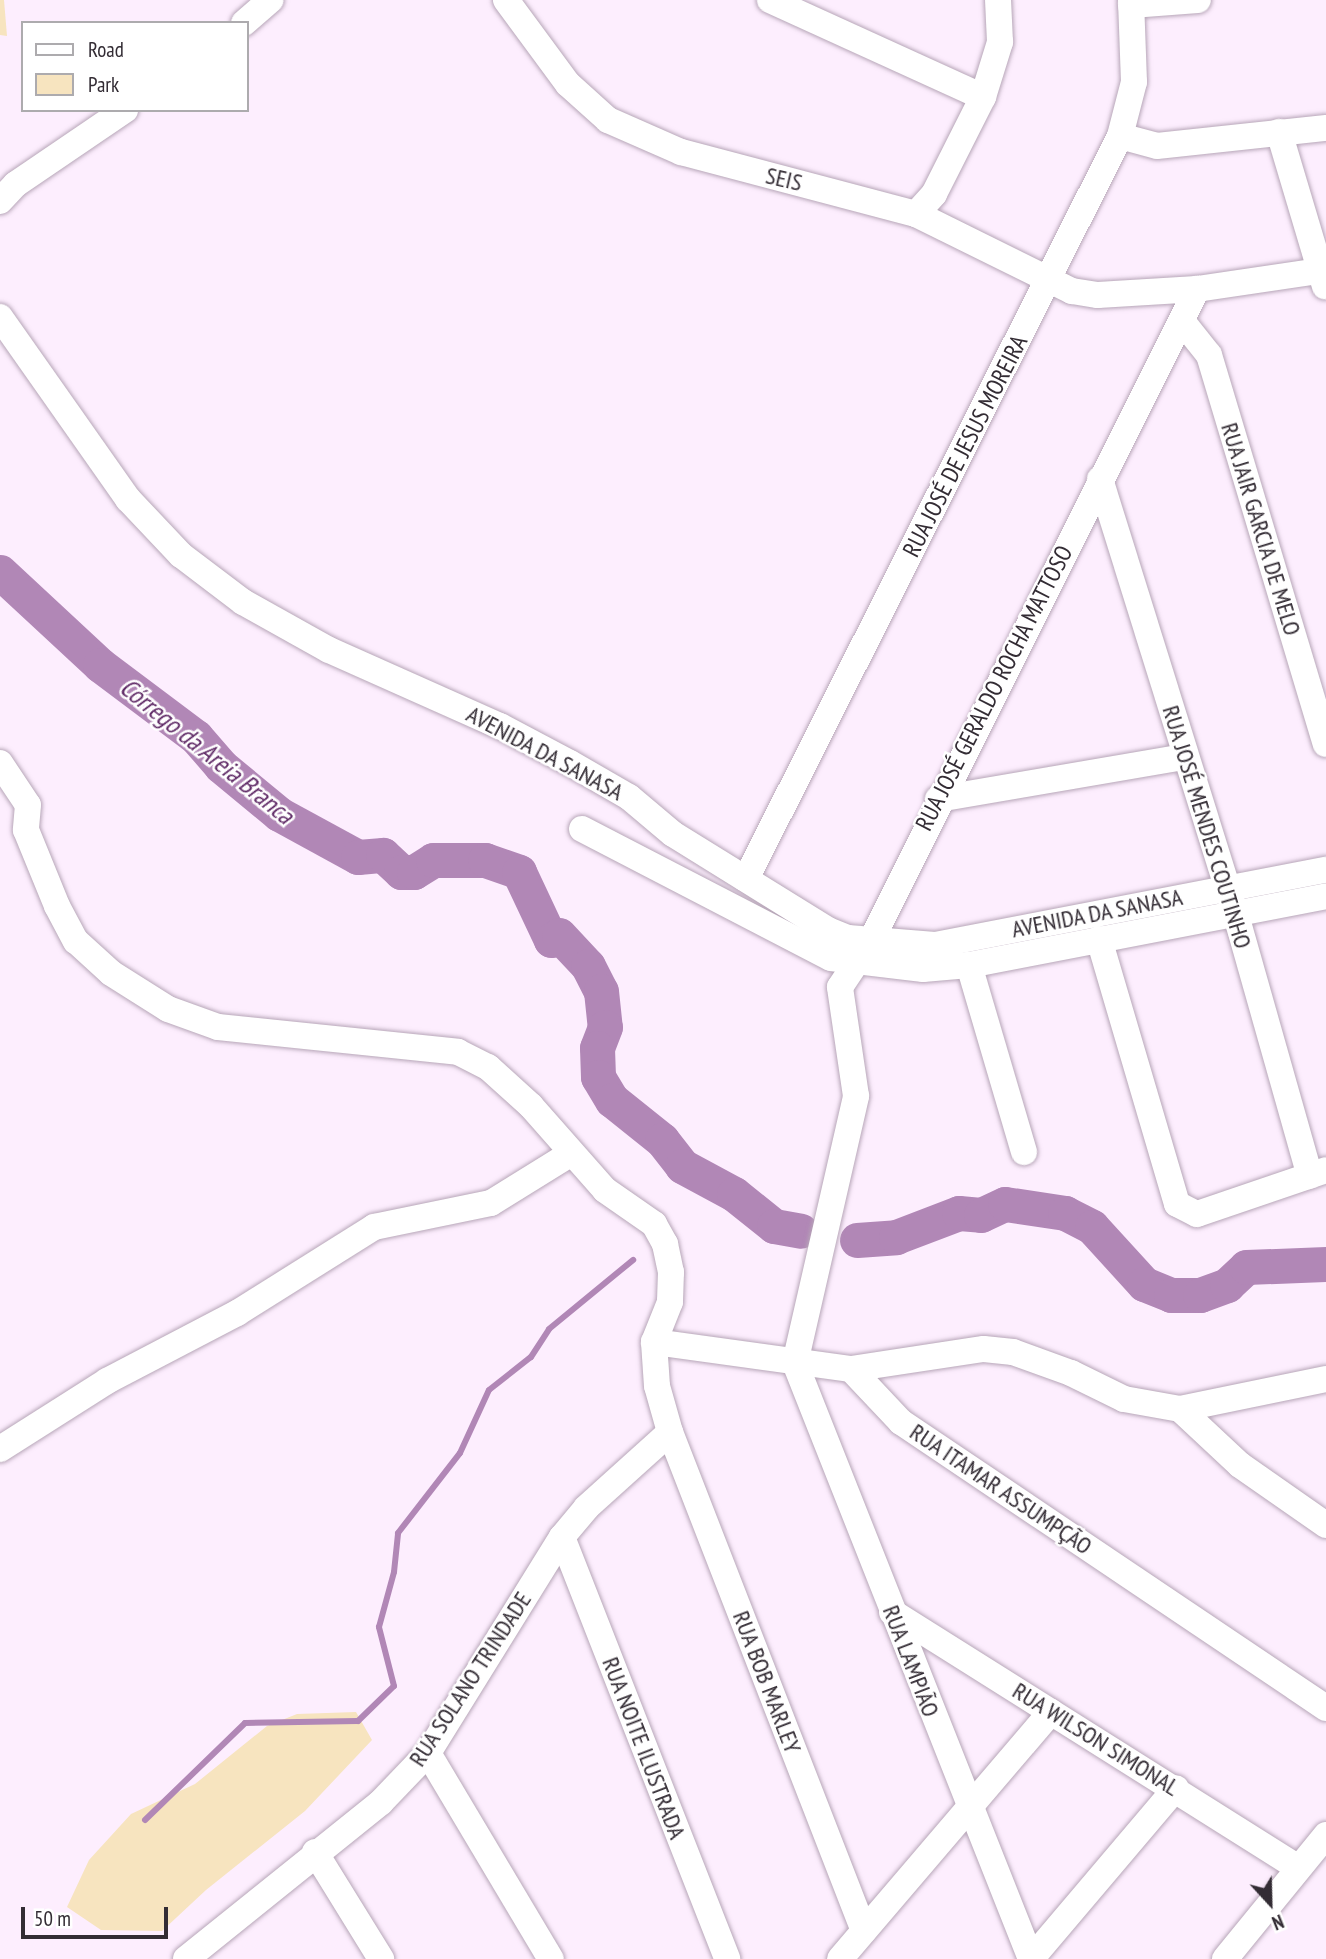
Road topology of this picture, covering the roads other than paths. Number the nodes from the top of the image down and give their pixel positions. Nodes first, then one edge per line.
1 (270, 0) edge
2 (506, 0) edge
3 (770, 0) edge
4 (999, 0) edge
5 (1198, 0) edge
6 (1131, 3) edge
7 (246, 21) edge
8 (984, 97) junction
9 (122, 112) edge
10 (1326, 128) edge
11 (1279, 132) junction
12 (1120, 136) junction
13 (0, 201) edge
14 (916, 214) junction
15 (1324, 276) edge
16 (1048, 282) junction
17 (1198, 289) junction
18 (0, 317) edge
19 (1182, 321) junction
20 (1100, 479) junction
21 (1326, 744) edge
22 (1185, 757) junction
23 (0, 763) edge
24 (939, 799) junction
25 (582, 829) dead end
26 (1326, 870) edge
27 (746, 879) junction
28 (1227, 887) junction
29 (1326, 895) edge
30 (1236, 915) junction
31 (872, 939) junction
32 (1099, 939) junction
33 (859, 963) junction
34 (969, 965) junction
35 (1024, 1153) dead end
36 (570, 1154) junction
37 (1318, 1173) edge
38 (654, 1342) junction
39 (795, 1363) junction
40 (851, 1369) junction
41 (1326, 1379) edge
42 (1181, 1409) junction
43 (670, 1432) junction
44 (0, 1449) edge
45 (1326, 1525) edge
46 (562, 1537) junction
47 (892, 1612) junction
48 (1326, 1709) edge
49 (1051, 1712) junction
50 (428, 1753) junction
51 (1176, 1788) junction
52 (969, 1810) junction
53 (1326, 1835) edge
54 (315, 1852) junction
55 (1298, 1868) junction
56 (864, 1931) junction
57 (200, 1954) edge
58 (381, 1959) edge
59 (551, 1959) edge
60 (727, 1959) edge
61 (840, 1959) edge
62 (1031, 1959) edge
63 (1226, 1959) edge

1 - 7 street
2 - 14 street, SEIS
3 - 8 street
4 - 8 street
5 - 6 street
6 - 12 street, RUA JOSÉ DE JESUS MOREIRA
8 - 14 street
9 - 13 street
10 - 11 street
11 - 12 street
11 - 15 street
12 - 16 street, RUA JOSÉ DE JESUS MOREIRA
14 - 16 street, SEIS
15 - 17 street, SEIS
16 - 17 street, SEIS
16 - 27 street, RUA JOSÉ DE JESUS MOREIRA
17 - 19 street, RUA JOSÉ GERALDO ROCHA MATTOSO
18 - 27 street, AVENIDA DA SANASA
19 - 20 street, RUA JOSÉ GERALDO ROCHA MATTOSO
19 - 21 street, RUA JAIR GARCIA DE MELO
20 - 22 street, RUA JOSÉ MENDES COUTINHO
20 - 24 street, RUA JOSÉ GERALDO ROCHA MATTOSO
22 - 24 street
22 - 28 street, RUA JOSÉ MENDES COUTINHO
23 - 36 street
24 - 31 street, RUA JOSÉ GERALDO ROCHA MATTOSO
25 - 33 street, AVENIDA DA SANASA
26 - 28 street, AVENIDA DA SANASA
27 - 31 street, AVENIDA DA SANASA
28 - 30 street, RUA JOSÉ MENDES COUTINHO
28 - 31 street, AVENIDA DA SANASA
29 - 30 street, AVENIDA DA SANASA
30 - 32 street, AVENIDA DA SANASA
30 - 37 street, RUA JOSÉ MENDES COUTINHO
31 - 33 street, RUA JOSÉ GERALDO ROCHA MATTOSO
32 - 34 street, AVENIDA DA SANASA
32 - 37 street
33 - 34 street, AVENIDA DA SANASA
33 - 39 street, RUA JOSÉ GERALDO ROCHA MATTOSO
34 - 35 street
36 - 38 street
36 - 44 street
38 - 39 street
38 - 43 street, RUA BOB MARLEY
39 - 40 street
39 - 47 street, RUA LAMPIÃO
40 - 42 street
40 - 48 street, RUA ITAMAR ASSUMPÇÃO
41 - 42 street
42 - 45 street
43 - 46 street, RUA SOLANO TRINDADE
43 - 56 street, RUA BOB MARLEY
46 - 50 street, RUA SOLANO TRINDADE
46 - 60 street, RUA NOITE ILUSTRADA
47 - 49 street, RUA WILSON SIMONAL
47 - 52 street, RUA LAMPIÃO
49 - 51 street, RUA WILSON SIMONAL
49 - 52 street
50 - 54 street, RUA SOLANO TRINDADE
50 - 59 street
51 - 55 street, RUA WILSON SIMONAL
51 - 62 street
52 - 56 street
52 - 62 street, RUA LAMPIÃO
53 - 55 street
54 - 57 street, RUA SOLANO TRINDADE
54 - 58 street
55 - 63 street
56 - 61 street

